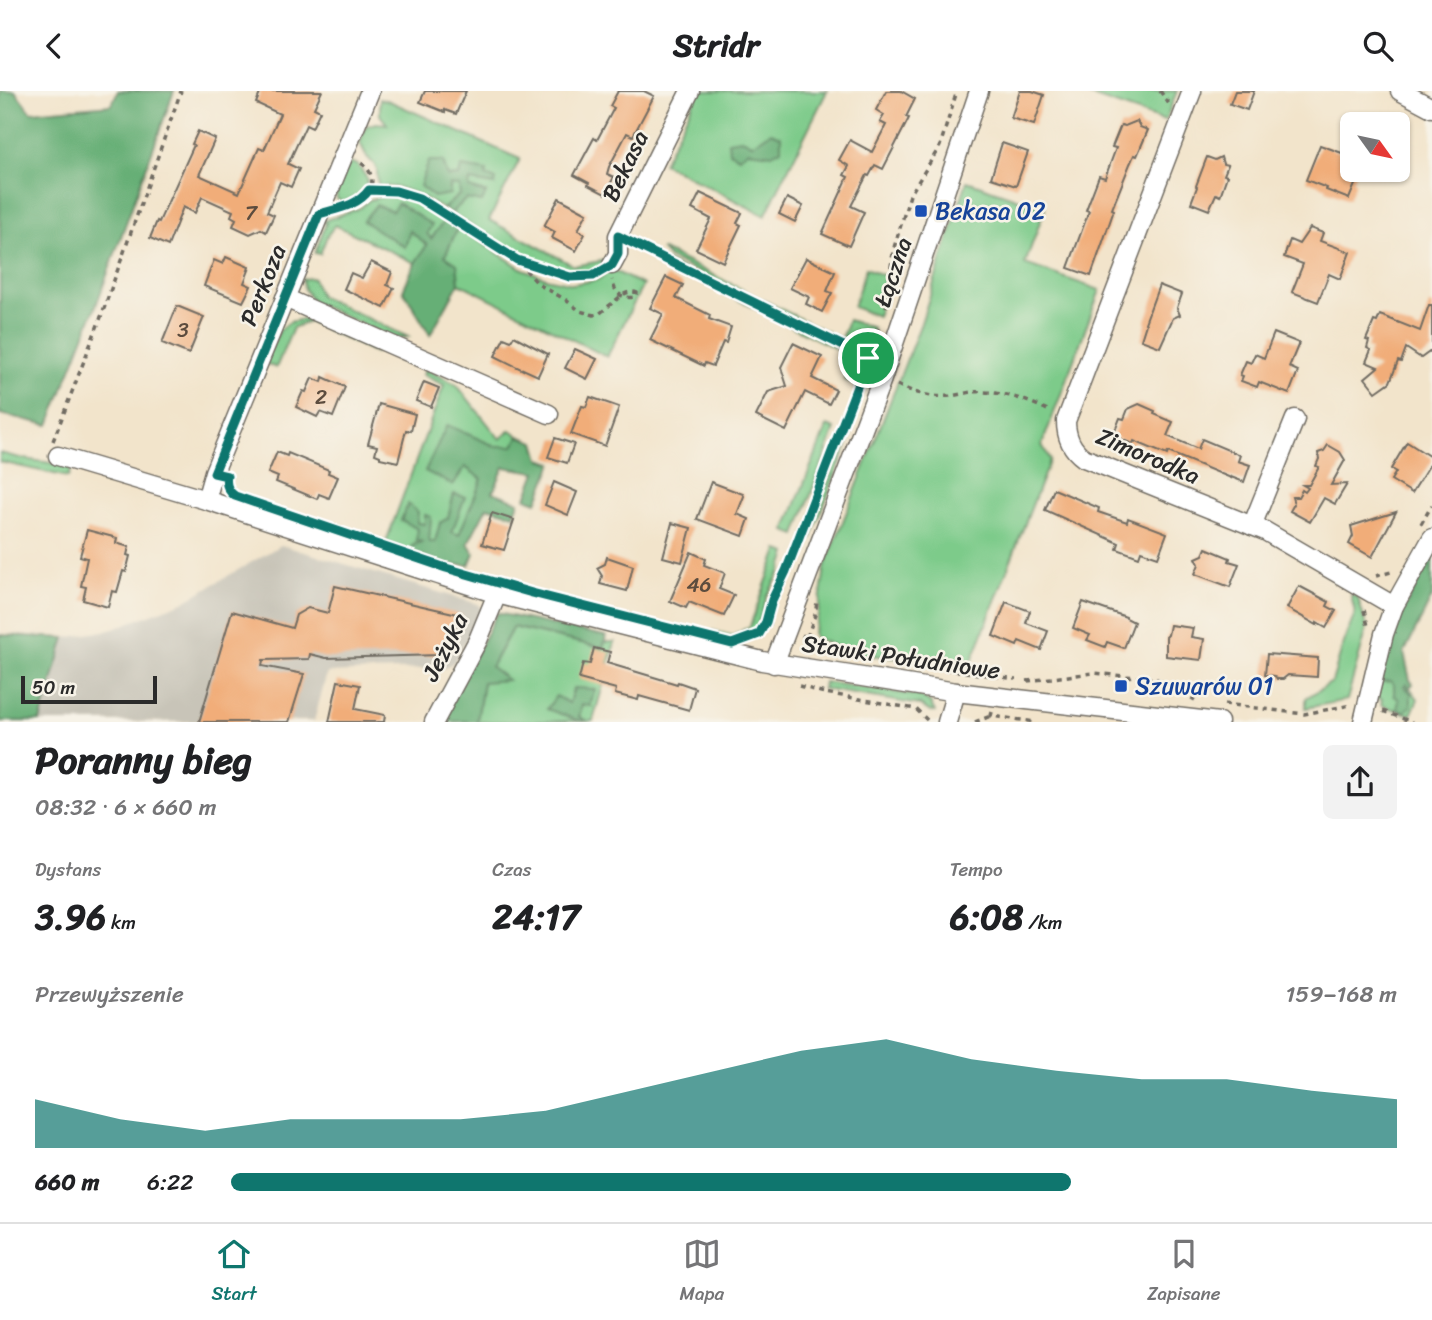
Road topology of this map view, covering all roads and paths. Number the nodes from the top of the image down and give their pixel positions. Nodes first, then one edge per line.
1 (181, 91) edge
2 (370, 91) edge
3 (690, 91) edge
4 (957, 91) edge
5 (979, 91) edge
6 (1192, 91) edge
7 (1400, 91) edge
8 (1432, 108) edge
9 (340, 164) junction
10 (369, 190) junction
11 (319, 214) junction
12 (618, 236) junction
13 (517, 260) junction
14 (612, 265) junction
15 (285, 298) junction
16 (883, 315) dead end
17 (879, 326) dead end
18 (868, 358) junction
19 (882, 379) junction
20 (549, 414) dead end
21 (1295, 419) dead end
22 (1066, 421) junction
23 (60, 451) joint
24 (206, 500) junction
25 (1252, 526) junction
26 (1432, 538) edge
27 (497, 594) junction
28 (1394, 606) junction
29 (815, 615) dead end
30 (766, 622) junction
31 (786, 629) junction
32 (807, 637) junction
33 (741, 641) dead end
34 (839, 654) dead end
35 (879, 660) dead end
36 (774, 663) junction
37 (956, 692) junction
38 (1194, 700) dead end
39 (1358, 703) dead end
40 (1375, 707) dead end
41 (1220, 712) edge
42 (991, 716) dead end
43 (434, 722) edge
44 (947, 722) edge
45 (975, 722) edge
46 (1363, 722) edge
47 (1412, 722) edge

1 - 23 path
2 - 9 street, Perkoza
3 - 12 street, Bekasa
4 - 16 path
5 - 19 street, Łączna
6 - 22 street, Zimorodka
7 - 8 street
9 - 10 path
9 - 11 street, Perkoza
10 - 11 path
10 - 13 path
11 - 15 street, Perkoza
12 - 14 street, Bekasa
12 - 18 path
13 - 14 path
13 - 14 path
15 - 20 street
15 - 24 street, Perkoza
17 - 18 path
18 - 30 path
19 - 22 path
19 - 31 street, Łączna
21 - 25 street
22 - 25 street, Zimorodka
23 - 24 street, Stawki Południowe
24 - 27 street, Stawki Południowe
25 - 28 street, Zimorodka
26 - 28 street
27 - 36 street, Stawki Południowe
27 - 43 street, Jeżyka
28 - 46 street
29 - 32 path
30 - 31 path
30 - 33 path
31 - 32 path
31 - 36 street, Łączna
32 - 34 path
35 - 38 path
36 - 37 street, Stawki Południowe
37 - 41 street, Stawki Południowe
37 - 44 street
39 - 41 path
40 - 47 path
42 - 45 path

